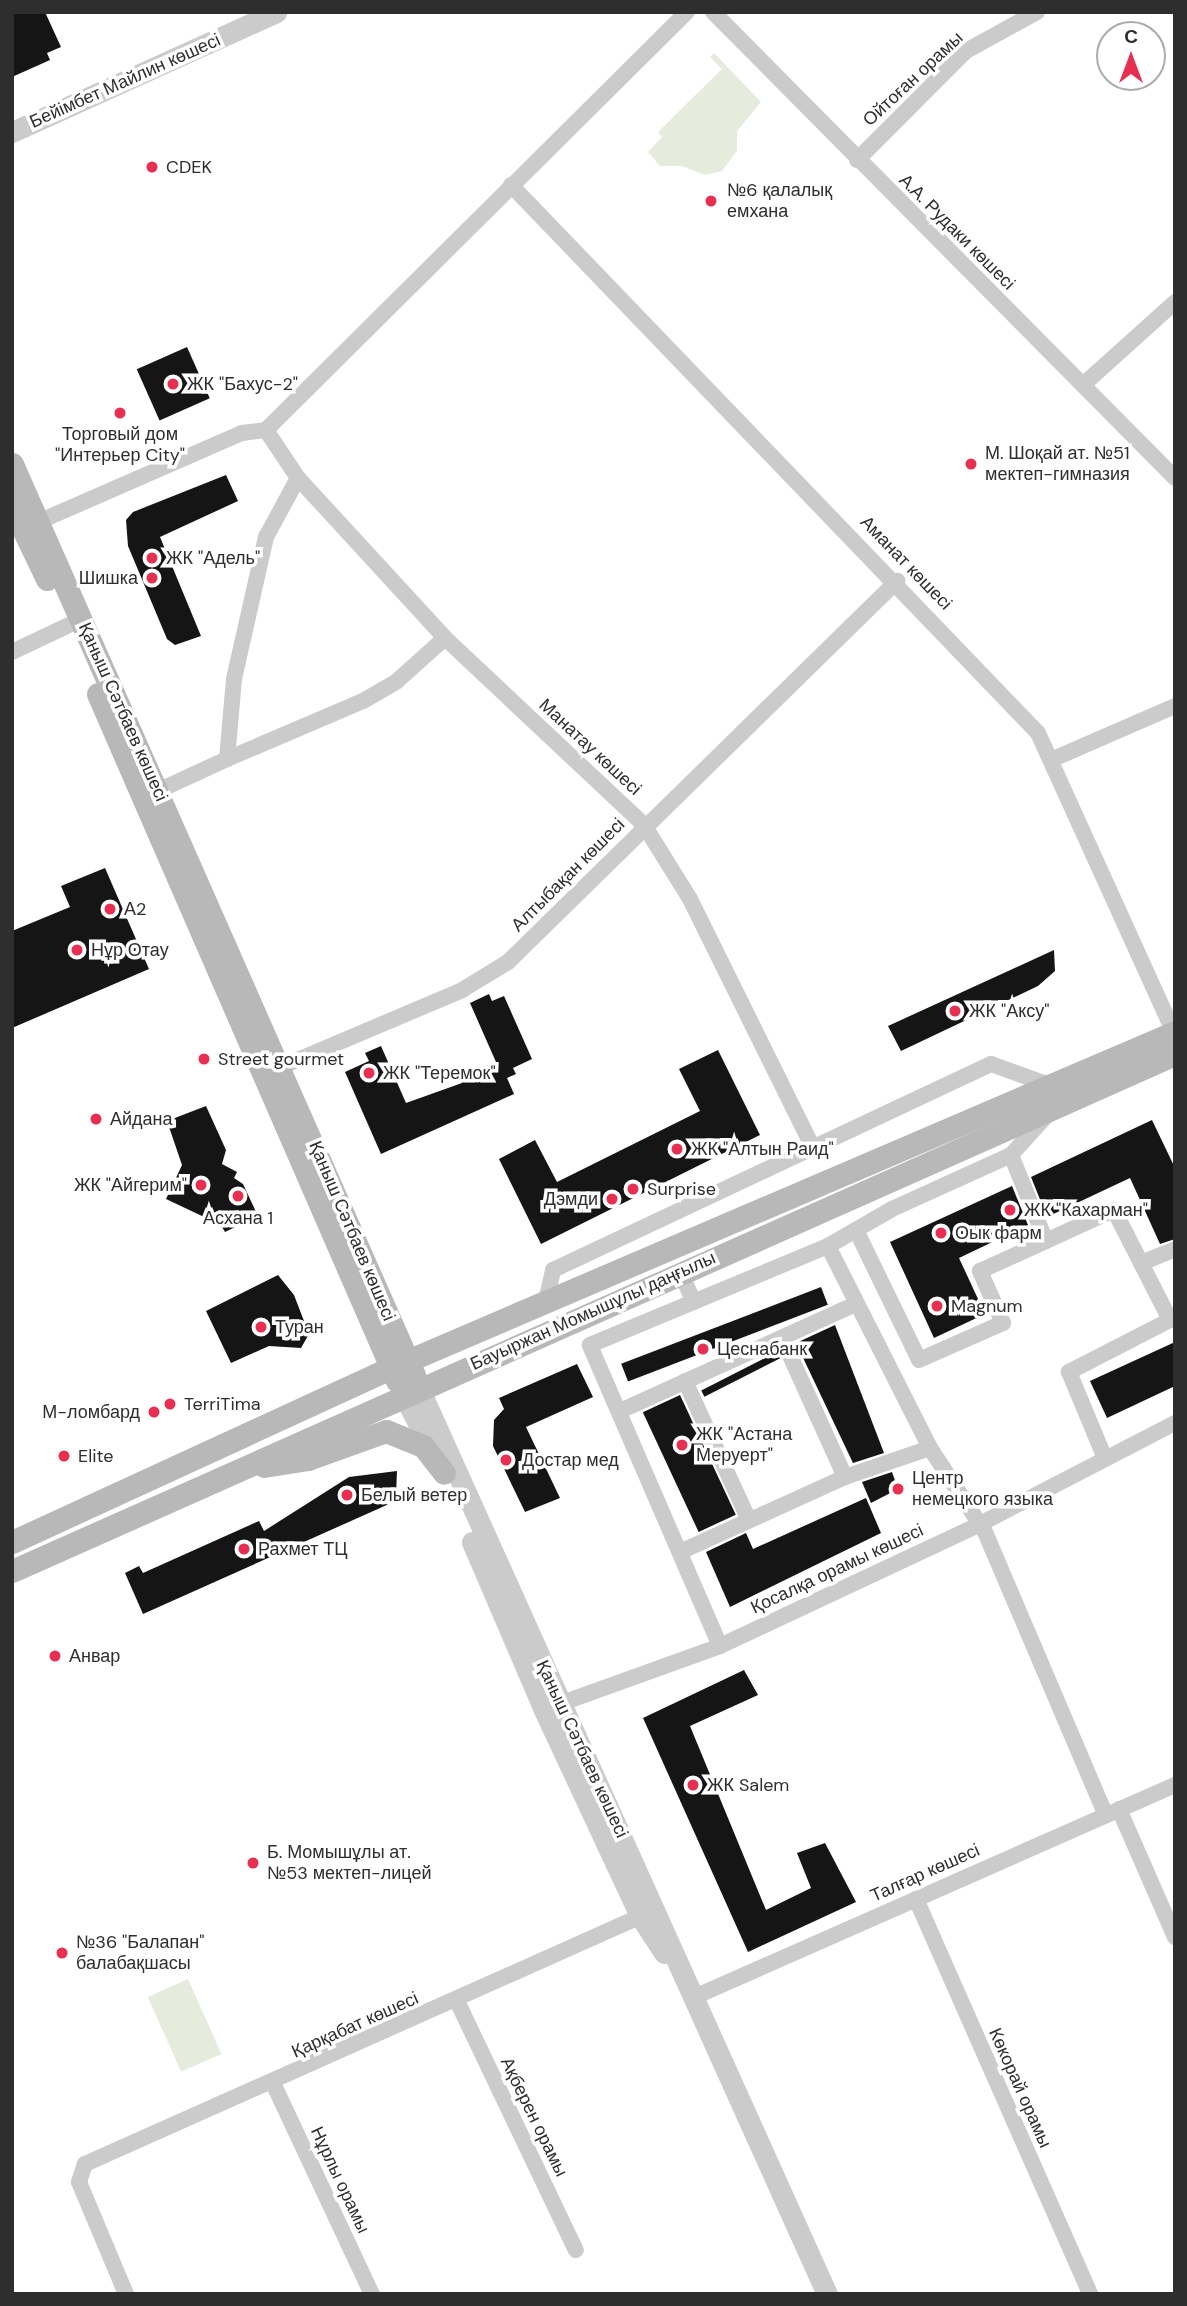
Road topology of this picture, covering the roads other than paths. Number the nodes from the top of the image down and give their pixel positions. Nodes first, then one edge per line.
1 (276, 12) edge
2 (687, 12) edge
3 (713, 12) edge
4 (1037, 12) edge
5 (12, 132) edge
6 (857, 160) junction
7 (511, 185) junction
8 (1175, 302) edge
9 (1084, 384) junction
10 (266, 429) junction
11 (12, 464) edge
12 (298, 478) junction
13 (1175, 478) edge
14 (12, 506) edge
15 (38, 522) junction
16 (897, 582) junction
17 (69, 625) junction
18 (445, 638) junction
19 (12, 652) edge
20 (1175, 706) edge
21 (227, 759) junction
22 (1053, 759) junction
23 (150, 795) junction
24 (644, 825) junction
25 (1174, 1039) edge
26 (281, 1067) junction
27 (1049, 1086) junction
28 (1052, 1108) junction
29 (812, 1146) junction
30 (1011, 1155) junction
31 (856, 1230) junction
32 (1046, 1241) junction
33 (828, 1246) junction
34 (1175, 1249) edge
35 (1141, 1263) junction
36 (680, 1272) junction
37 (547, 1301) junction
38 (694, 1302) junction
39 (854, 1305) junction
40 (782, 1338) junction
41 (399, 1365) junction
42 (685, 1381) junction
43 (411, 1391) junction
44 (620, 1411) junction
45 (1175, 1423) edge
46 (930, 1448) junction
47 (1104, 1456) junction
48 (233, 1471) junction
49 (444, 1473) junction
50 (845, 1477) junction
51 (749, 1520) junction
52 (980, 1524) junction
53 (12, 1542) edge
54 (682, 1551) junction
55 (12, 1571) edge
56 (720, 1646) junction
57 (552, 1707) junction
58 (1175, 1785) edge
59 (1113, 1812) junction
60 (916, 1899) junction
61 (648, 1913) junction
62 (1175, 1937) edge
63 (692, 1998) junction
64 (457, 2001) junction
65 (273, 2082) junction
66 (576, 2250) dead end
67 (126, 2294) edge
68 (372, 2294) edge
69 (827, 2294) edge
70 (1090, 2294) edge

1 - 5 street, Бейімбет Майлин көшесі
2 - 7 street
3 - 6 street, А.А. Рудаки көшесі
4 - 6 street, Ойтоған орамы
6 - 9 street, А.А. Рудаки көшесі
7 - 10 street
7 - 16 street, Аманат көшесі
8 - 9 street
9 - 13 street, А.А. Рудаки көшесі
10 - 12 street, Манатау көшесі
10 - 15 street
11 - 15 main road, Қаныш Сәтбаев көшесі
12 - 18 street, Манатау көшесі
12 - 21 street
14 - 17 main road, Қаныш Сәтбаев көшесі
15 - 23 main road, Қаныш Сәтбаев көшесі
16 - 22 street, Аманат көшесі
16 - 24 street, Алтыбақан көшесі
17 - 19 street
17 - 23 main road, Қаныш Сәтбаев көшесі
18 - 21 street
18 - 24 street, Манатау көшесі
20 - 22 street
21 - 23 street
22 - 25 street, Аманат көшесі
23 - 26 main road, Қаныш Сәтбаев көшесі
23 - 41 main road, Қаныш Сәтбаев көшесі
24 - 26 street, Алтыбақан көшесі
24 - 29 street, Манатау көшесі
25 - 27 main road, Бауыржан Момышұлы даңғылы
25 - 28 main road, Бауыржан Момышұлы даңғылы
26 - 41 main road, Қаныш Сәтбаев көшесі
27 - 29 street
27 - 37 main road, Бауыржан Момышұлы даңғылы
28 - 30 street
28 - 36 main road, Бауыржан Момышұлы даңғылы
29 - 37 street
30 - 31 street
30 - 32 street
31 - 32 street
31 - 33 street
32 - 35 street
33 - 38 street
33 - 39 street
34 - 35 street
35 - 47 street
36 - 38 street
36 - 43 main road, Бауыржан Момышұлы даңғылы
37 - 41 main road, Бауыржан Момышұлы даңғылы
38 - 44 street
39 - 40 street
39 - 46 street
40 - 42 street
40 - 50 street
41 - 43 main road, Қаныш Сәтбаев көшесі
41 - 53 main road, Бауыржан Момышұлы даңғылы
42 - 44 street
42 - 51 street
43 - 48 main road, Бауыржан Момышұлы даңғылы
43 - 49 street, Қаныш Сәтбаев көшесі
43 - 57 street, Қаныш Сәтбаев көшесі
44 - 54 street
45 - 47 street, Қосалқа орамы көшесі
46 - 50 street
46 - 52 street
47 - 52 street, Қосалқа орамы көшесі
48 - 49 main road
48 - 55 main road, Бауыржан Момышұлы даңғылы
49 - 57 street, Қаныш Сәтбаев көшесі
50 - 51 street
51 - 54 street
52 - 56 street, Қосалқа орамы көшесі
52 - 59 street
54 - 56 street
56 - 57 street, Қосалқа орамы көшесі
57 - 61 street, Қаныш Сәтбаев көшесі
58 - 59 street, Талғар көшесі
59 - 60 street, Талғар көшесі
59 - 62 street
60 - 63 street, Талғар көшесі
60 - 70 street, Көкорай орамы
61 - 63 street, Қаныш Сәтбаев көшесі
61 - 64 street, Қарқабат көшесі
63 - 69 street, Қаныш Сәтбаев көшесі
64 - 65 street, Қарқабат көшесі
64 - 66 street, Ақберен орамы
65 - 67 street, Қарқабат көшесі
65 - 68 street, Нұрлы орамы

